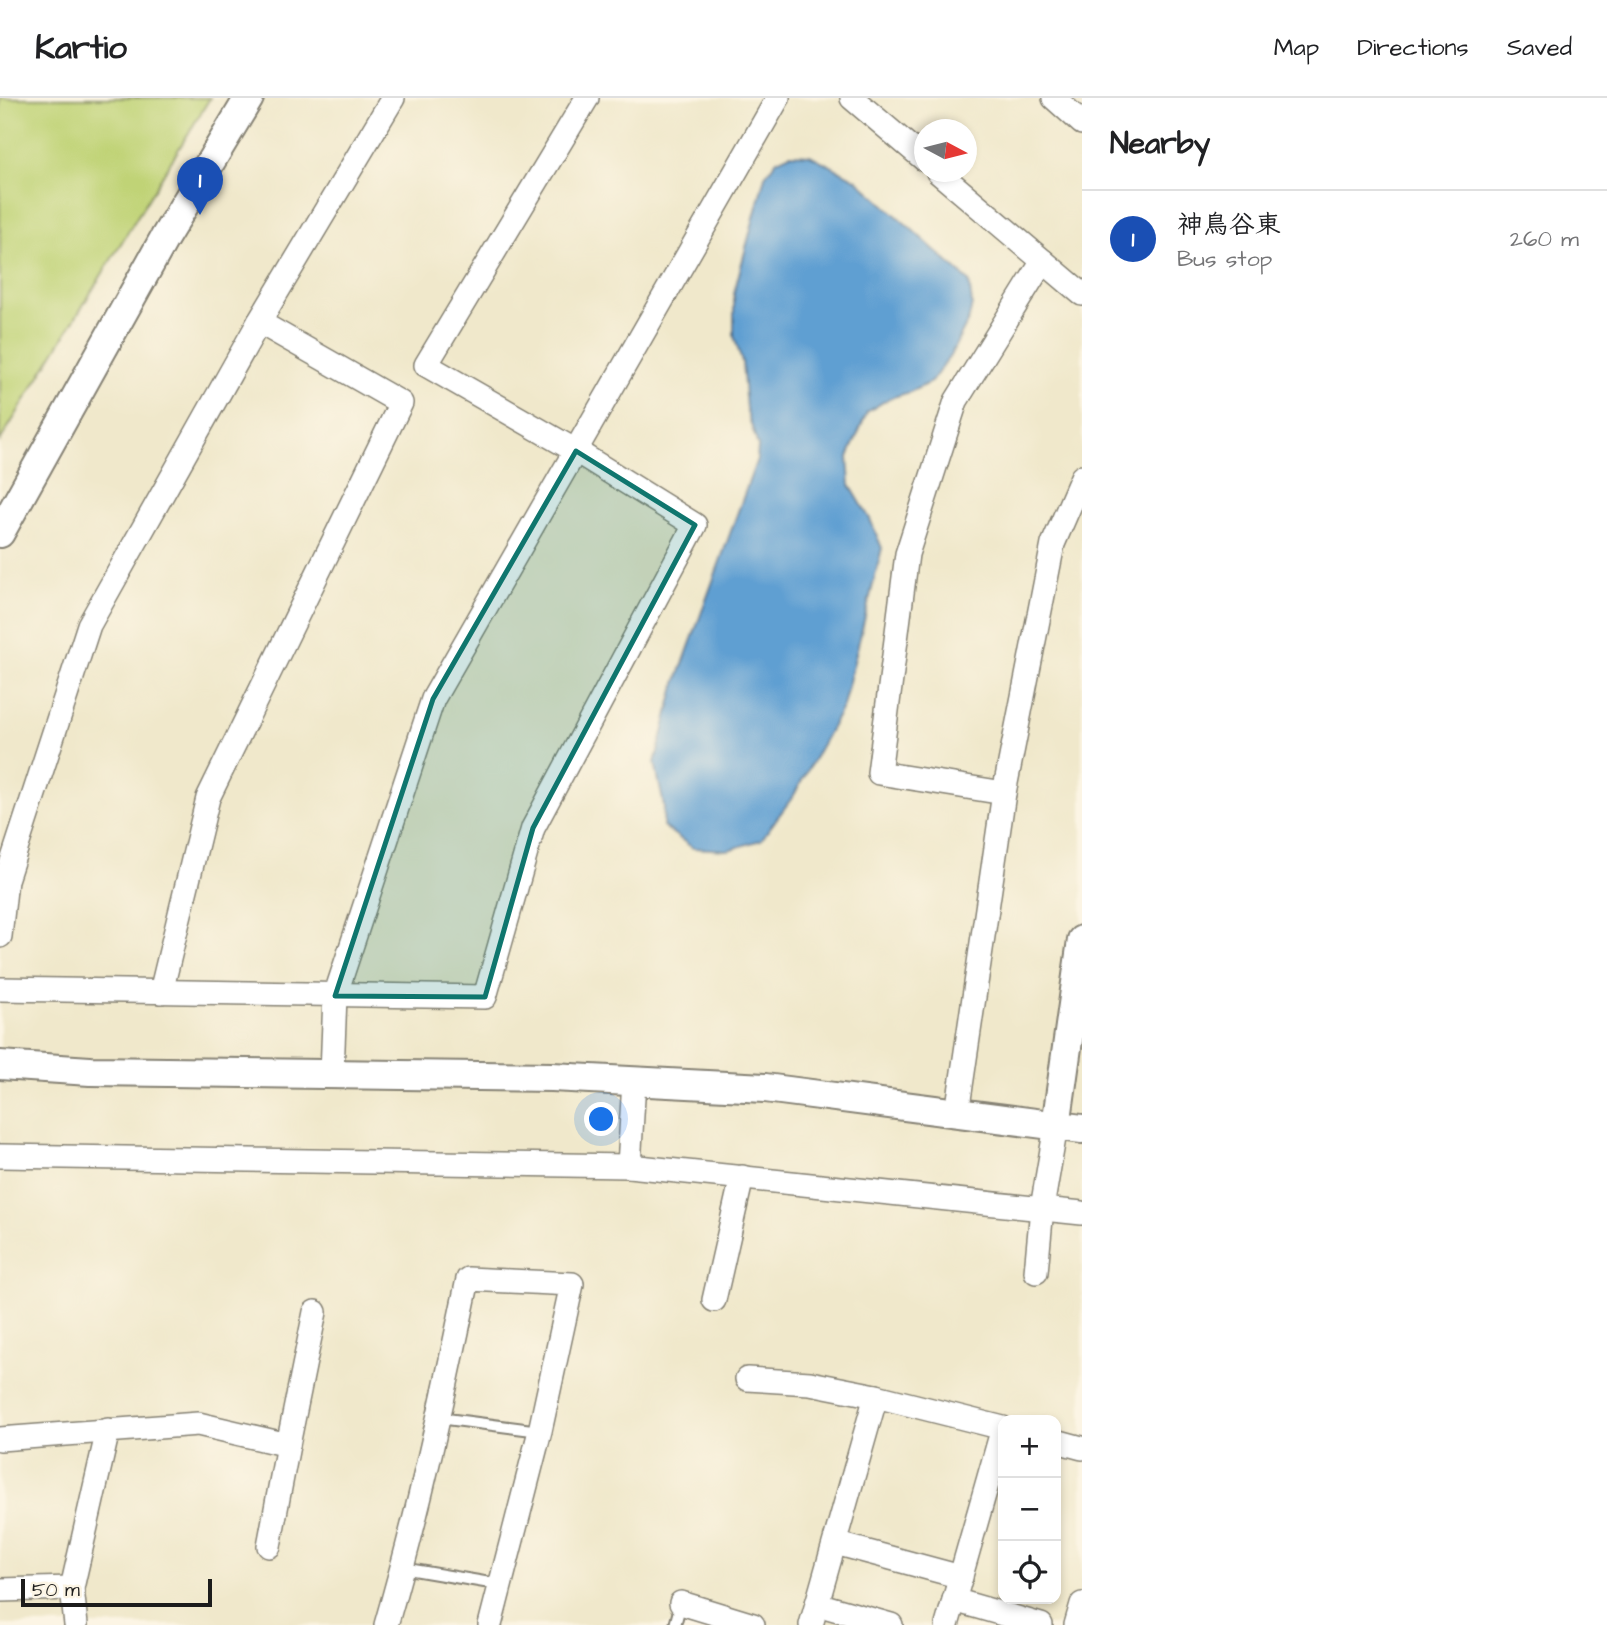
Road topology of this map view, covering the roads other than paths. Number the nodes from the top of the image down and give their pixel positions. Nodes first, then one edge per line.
1 (249, 98) edge
2 (393, 98) edge
3 (587, 98) edge
4 (778, 98) edge
5 (852, 98) edge
6 (1054, 98) edge
7 (1082, 123) edge
8 (914, 151) edge
9 (950, 182) edge
10 (1043, 261) junction
11 (1082, 294) edge
12 (259, 322) junction
13 (576, 451) junction
14 (1082, 477) edge
15 (0, 533) edge
16 (1004, 793) junction
17 (0, 936) edge
18 (1082, 940) edge
19 (0, 989) edge
20 (161, 992) junction
21 (335, 996) junction
22 (0, 1065) edge
23 (332, 1073) junction
24 (634, 1081) junction
25 (957, 1113) junction
26 (1069, 1127) edge
27 (0, 1156) edge
28 (629, 1166) junction
29 (742, 1177) junction
30 (1042, 1208) junction
31 (1082, 1213) edge
32 (1037, 1272) dead end
33 (715, 1300) dead end
34 (315, 1312) dead end
35 (747, 1379) dead end
36 (876, 1396) junction
37 (439, 1418) junction
38 (108, 1430) junction
39 (540, 1431) junction
40 (0, 1439) edge
41 (1061, 1442) edge
42 (288, 1445) junction
43 (1082, 1448) edge
44 (835, 1543) junction
45 (269, 1546) dead end
46 (402, 1567) junction
47 (961, 1577) junction
48 (502, 1585) junction
49 (72, 1588) junction
50 (0, 1591) edge
51 (954, 1600) junction
52 (678, 1614) edge
53 (814, 1614) edge
54 (746, 1624) edge
55 (76, 1625) edge
56 (386, 1625) edge
57 (490, 1625) edge
58 (891, 1625) edge
59 (947, 1625) edge
60 (1041, 1625) edge

1 - 15 street
2 - 12 street
3 - 13 street
4 - 13 street
5 - 8 street
6 - 7 street
9 - 10 street
10 - 11 street
10 - 16 street
12 - 17 street
12 - 20 street
13 - 21 street
13 - 21 street
14 - 16 street
16 - 25 street
18 - 26 street
19 - 20 street
20 - 21 street
21 - 23 street
22 - 23 street
23 - 24 street
24 - 25 street
24 - 28 street
25 - 26 street
26 - 30 street
27 - 28 street
28 - 29 street
29 - 30 street
29 - 33 street
30 - 31 street
30 - 32 street
34 - 42 street
35 - 36 street
36 - 44 street
36 - 47 street
37 - 39 lane
37 - 39 street
37 - 46 street
38 - 40 street
38 - 42 street
38 - 49 street
39 - 48 street
41 - 43 street
42 - 45 street
44 - 47 street
44 - 53 street
46 - 48 lane
46 - 56 street
47 - 51 street
48 - 57 street
49 - 50 street
49 - 55 street
51 - 59 street
51 - 60 street
52 - 54 street
53 - 58 street

